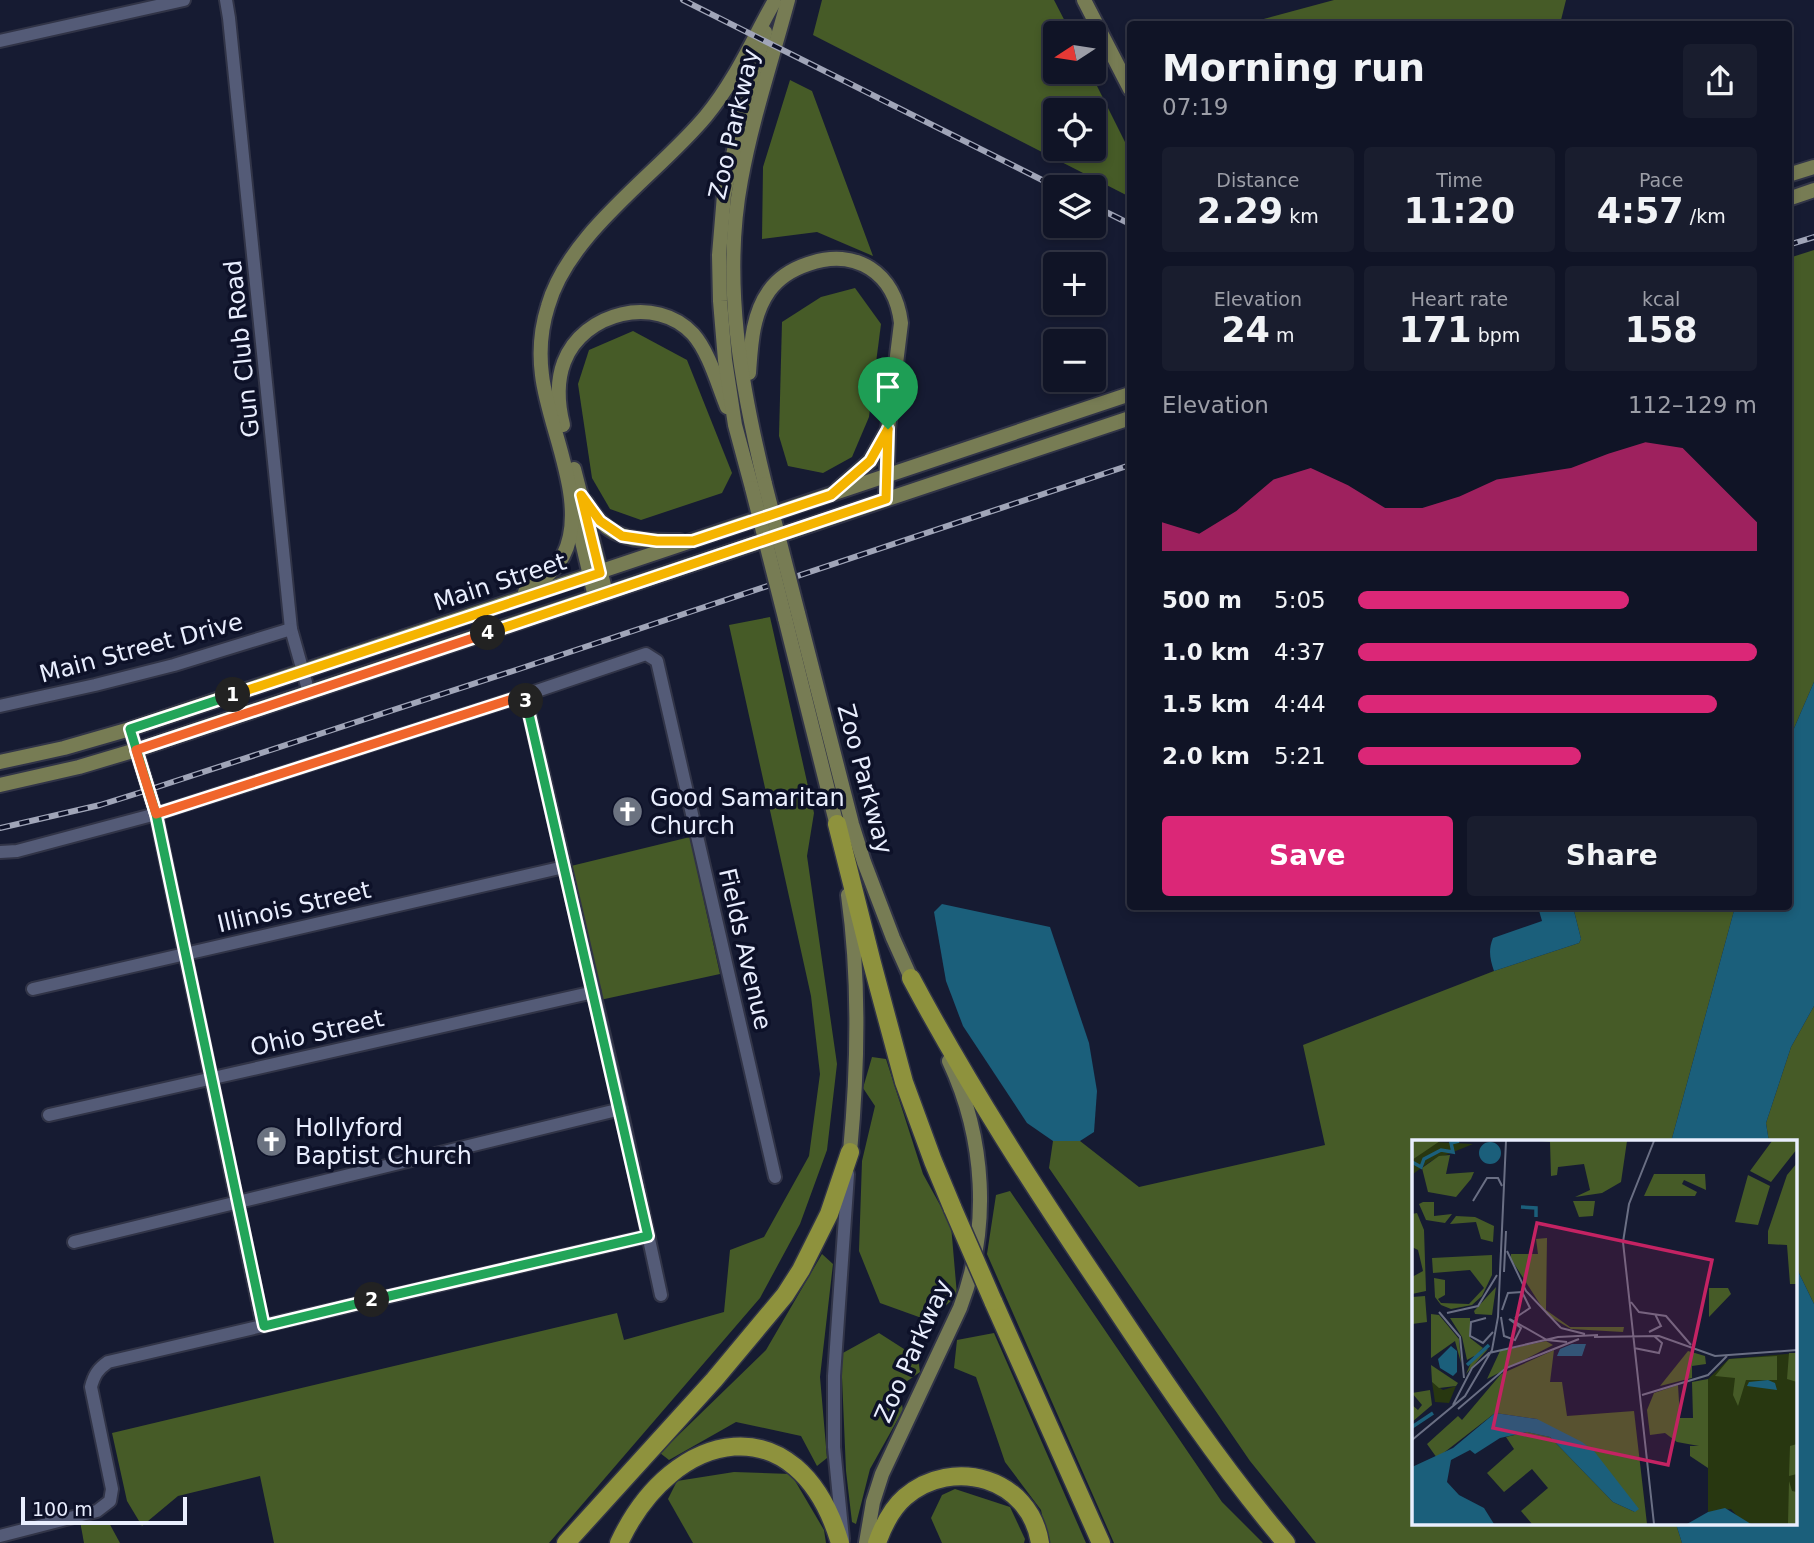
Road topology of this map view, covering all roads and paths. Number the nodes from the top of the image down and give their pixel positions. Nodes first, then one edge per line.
1 (184, 0) edge
2 (226, 0) edge
3 (1084, 0) edge
4 (779, 1) edge
5 (0, 41) edge
6 (1127, 83) edge
7 (1814, 167) edge
8 (1792, 174) edge
9 (1814, 190) edge
10 (1792, 198) edge
11 (1127, 395) edge
12 (748, 406) junction
13 (1127, 419) edge
14 (735, 425) junction
15 (888, 429) junction
16 (886, 476) junction
17 (759, 486) junction
18 (576, 495) junction
19 (831, 495) junction
20 (886, 499) junction
21 (693, 541) junction
22 (595, 575) junction
23 (601, 595) junction
24 (505, 604) junction
25 (791, 615) junction
26 (291, 629) junction
27 (303, 672) junction
28 (309, 692) junction
29 (525, 695) junction
30 (0, 706) edge
31 (130, 729) junction
32 (136, 750) junction
33 (0, 762) edge
34 (0, 785) edge
35 (156, 814) junction
36 (837, 824) junction
37 (0, 852) edge
38 (564, 867) junction
39 (185, 954) junction
40 (911, 978) junction
41 (33, 989) dead end
42 (594, 992) junction
43 (211, 1079) junction
44 (621, 1110) junction
45 (49, 1115) dead end
46 (850, 1152) junction
47 (775, 1177) dead end
48 (238, 1203) junction
49 (648, 1236) junction
50 (74, 1241) dead end
51 (661, 1295) dead end
52 (264, 1326) junction
53 (0, 1536) edge
54 (566, 1543) edge
55 (620, 1543) edge
56 (842, 1543) edge
57 (866, 1543) edge
58 (877, 1543) edge
59 (1040, 1543) edge
60 (1101, 1543) edge
61 (1286, 1543) edge

1 - 5 street
2 - 26 street, Gun Club Road
3 - 6 main road
4 - 12 main road, Zoo Parkway
4 - 14 main road, Zoo Parkway
4 - 18 main road
7 - 8 main road
9 - 10 main road
11 - 16 main road, Main Street
12 - 15 main road
12 - 17 main road, Zoo Parkway
13 - 20 main road, Main Street
14 - 17 main road, Zoo Parkway
14 - 18 main road
15 - 16 main road
15 - 19 main road
16 - 19 main road, Main Street
16 - 20 main road
17 - 25 main road, Zoo Parkway, bridge
18 - 21 main road
18 - 22 main road
18 - 24 main road
19 - 21 main road, Main Street
20 - 23 main road, Main Street
21 - 22 main road, Main Street
22 - 23 main road
22 - 24 main road, Main Street
23 - 28 main road, Main Street
24 - 27 main road, Main Street
25 - 36 main road, Zoo Parkway
25 - 40 main road, Zoo Parkway
26 - 27 street, Gun Club Road
26 - 30 street, Main Street Drive
27 - 28 street, Gun Club Road
27 - 31 main road, Main Street
28 - 32 main road, Main Street
29 - 35 street
29 - 38 street
29 - 47 street, Fields Avenue
31 - 32 street
31 - 33 main road, Main Street
32 - 34 main road, Main Street
32 - 35 street
35 - 37 street
35 - 39 street
36 - 46 main road, Zoo Parkway
36 - 60 highway, bridge
38 - 39 street, Illinois Street
38 - 42 street
39 - 41 street, Illinois Street
39 - 43 street
40 - 57 main road, Zoo Parkway
40 - 61 highway
42 - 43 street, Ohio Street
42 - 44 street
43 - 45 street, Ohio Street
43 - 48 street
44 - 48 street
44 - 49 street
46 - 54 highway
46 - 56 street, Zoo Parkway
48 - 50 street
48 - 52 street
49 - 51 street
49 - 52 street
52 - 53 street
55 - 56 highway
58 - 59 highway

